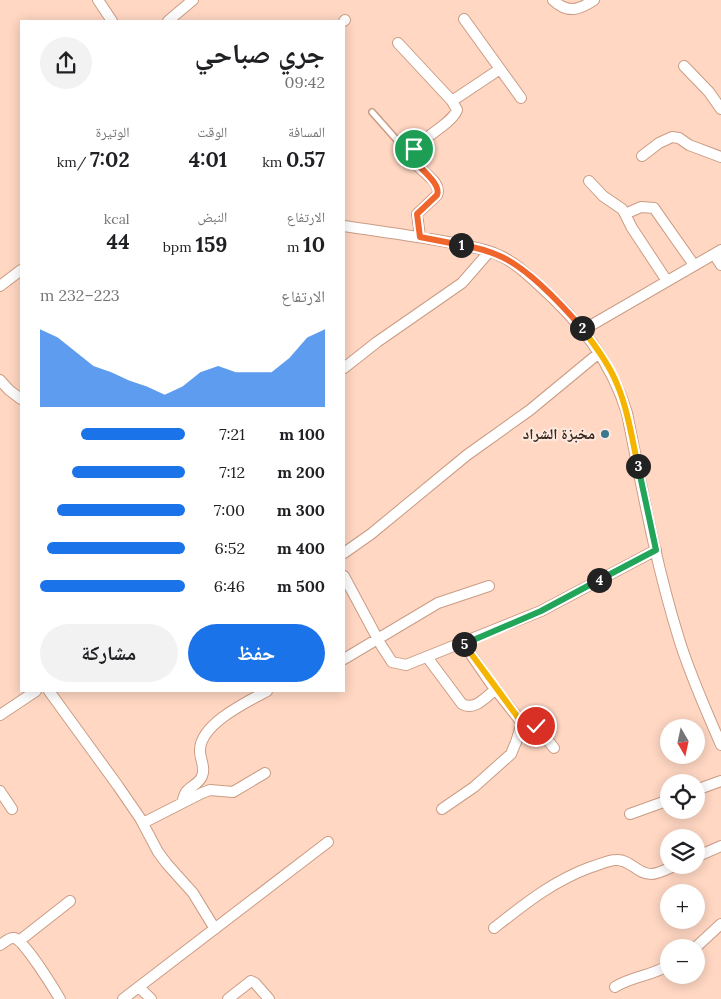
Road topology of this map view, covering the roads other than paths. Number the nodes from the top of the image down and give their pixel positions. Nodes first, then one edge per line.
1 (98, 0) edge
2 (193, 0) edge
3 (553, 0) edge
4 (594, 0) edge
5 (464, 19) dead end
6 (111, 20) edge
7 (169, 20) edge
8 (398, 43) dead end
9 (684, 66) dead end
10 (500, 68) junction
11 (521, 98) dead end
12 (452, 101) junction
13 (721, 109) edge
14 (372, 112) dead end
15 (411, 156) junction
16 (642, 156) dead end
17 (721, 157) edge
18 (589, 181) dead end
19 (625, 214) junction
20 (345, 226) edge
21 (419, 233) junction
22 (490, 252) junction
23 (717, 252) edge
24 (694, 265) junction
25 (721, 265) edge
26 (20, 271) edge
27 (667, 281) junction
28 (0, 286) edge
29 (583, 330) junction
30 (599, 353) junction
31 (345, 367) edge
32 (0, 380) edge
33 (20, 398) edge
34 (656, 550) junction
35 (345, 552) edge
36 (345, 578) edge
37 (488, 586) dead end
38 (378, 639) junction
39 (464, 643) junction
40 (345, 658) edge
41 (427, 658) junction
42 (496, 690) junction
43 (34, 692) edge
44 (49, 692) edge
45 (265, 692) edge
46 (0, 715) edge
47 (522, 723) junction
48 (721, 745) edge
49 (554, 748) dead end
50 (265, 773) dead end
51 (721, 781) edge
52 (705, 787) edge
53 (0, 791) edge
54 (182, 802) junction
55 (660, 803) edge
56 (12, 809) dead end
57 (442, 809) dead end
58 (630, 814) dead end
59 (143, 823) junction
60 (328, 842) dead end
61 (721, 846) edge
62 (705, 853) edge
63 (660, 872) edge
64 (70, 900) dead end
65 (721, 924) edge
66 (494, 928) dead end
67 (215, 929) junction
68 (705, 939) edge
69 (19, 941) junction
70 (0, 946) edge
71 (660, 969) edge
72 (139, 987) junction
73 (615, 987) dead end
74 (60, 999) edge
75 (123, 999) edge
76 (151, 999) edge
77 (228, 999) edge
78 (270, 999) edge

1 - 6 street
2 - 7 street
3 - 4 street
5 - 10 street
8 - 12 street
9 - 13 street
10 - 11 street
10 - 12 street
12 - 15 street
14 - 15 lane
15 - 21 street
16 - 17 street
18 - 19 street
19 - 24 street
19 - 27 street
20 - 21 street
21 - 22 street
22 - 29 street
22 - 31 street
23 - 24 street
23 - 25 street
24 - 27 street
26 - 28 street
27 - 29 street
29 - 30 street
30 - 34 street
30 - 35 street
32 - 33 street
34 - 39 street
34 - 48 street
36 - 38 street
37 - 38 street
38 - 40 street
38 - 41 street
39 - 41 street
39 - 42 street
41 - 42 street
42 - 47 street
43 - 46 street
44 - 59 street
45 - 54 street
47 - 49 street
47 - 57 street
50 - 54 street
51 - 52 street
53 - 56 street
54 - 59 street
55 - 58 street
59 - 67 street
60 - 67 street
61 - 62 street
63 - 66 street
64 - 69 street
65 - 68 street
67 - 72 street
69 - 70 street
69 - 74 street
71 - 73 street
72 - 75 street
72 - 76 street
77 - 78 street

